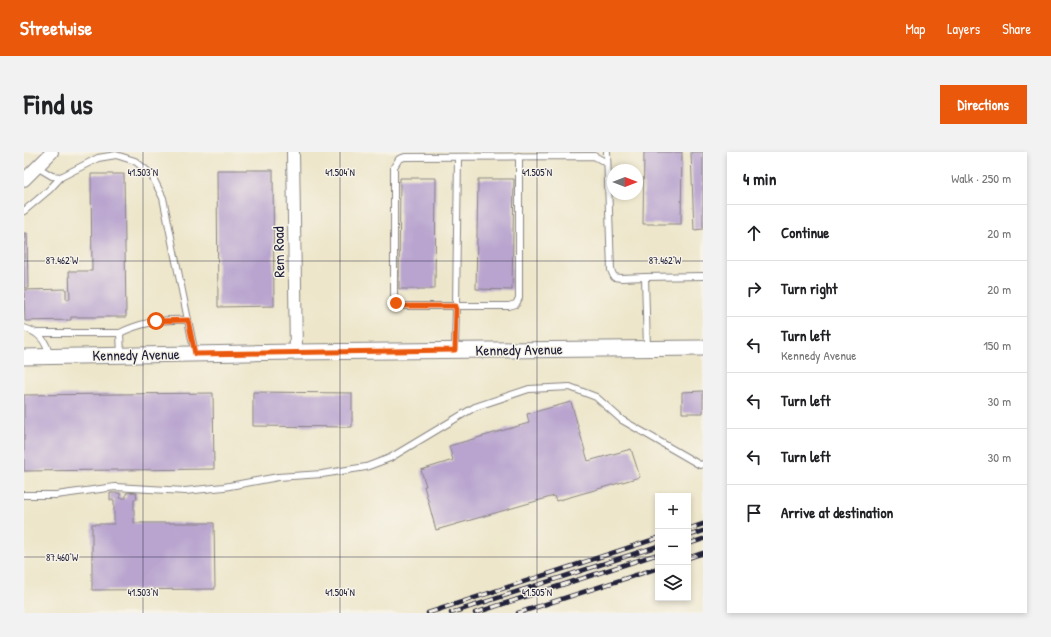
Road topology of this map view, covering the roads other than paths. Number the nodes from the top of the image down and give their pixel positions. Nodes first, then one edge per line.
1 (52, 152) edge
2 (294, 152) edge
3 (607, 152) edge
4 (519, 156) junction
5 (458, 157) junction
6 (607, 163) junction
7 (37, 167) junction
8 (61, 177) junction
9 (24, 180) edge
10 (24, 211) edge
11 (703, 276) edge
12 (645, 278) junction
13 (456, 306) junction
14 (188, 320) junction
15 (24, 328) edge
16 (120, 333) junction
17 (37, 334) junction
18 (703, 348) edge
19 (647, 349) junction
20 (455, 350) junction
21 (296, 352) junction
22 (195, 354) junction
23 (121, 356) junction
24 (24, 357) edge
25 (49, 357) junction
26 (703, 464) edge
27 (24, 495) edge

1 - 7 street
2 - 21 street, Rem Road
3 - 6 lane
4 - 5 lane
4 - 6 lane
4 - 13 lane
5 - 13 lane
5 - 13 lane
6 - 12 lane
7 - 8 lane
7 - 9 street
8 - 10 lane
8 - 14 lane
11 - 12 lane
12 - 19 lane
13 - 20 lane
14 - 16 lane
14 - 22 lane
15 - 17 lane
16 - 17 lane
16 - 23 lane
17 - 25 lane
18 - 19 street, Kennedy Avenue
19 - 20 street, Kennedy Avenue
20 - 21 street, Kennedy Avenue
21 - 22 street, Kennedy Avenue
22 - 23 street, Kennedy Avenue
23 - 25 street, Kennedy Avenue
24 - 25 street, Kennedy Avenue
26 - 27 lane

